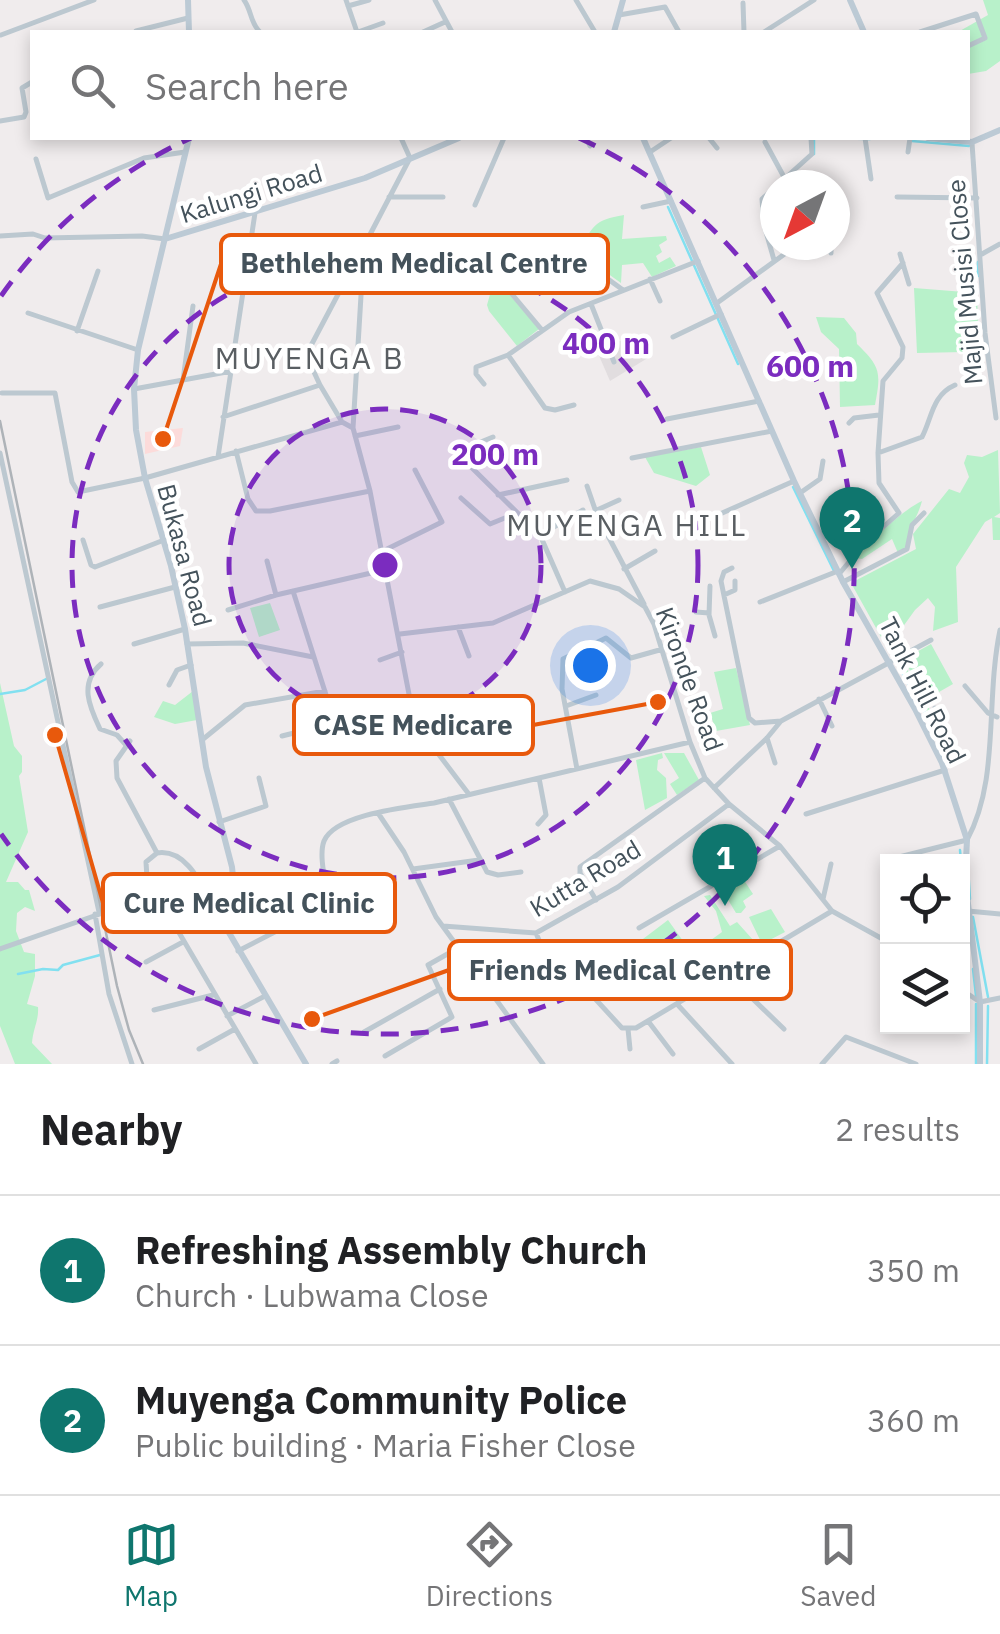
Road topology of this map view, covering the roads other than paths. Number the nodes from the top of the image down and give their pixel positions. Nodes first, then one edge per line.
1 (94, 0) edge
2 (188, 0) edge
3 (244, 0) edge
4 (369, 0) edge
5 (576, 0) edge
6 (623, 0) edge
7 (814, 0) edge
8 (850, 0) edge
9 (438, 1) edge
10 (347, 3) edge
11 (743, 3) dead end
12 (618, 15) junction
13 (188, 18) junction
14 (445, 22) junction
15 (384, 23) dead end
16 (140, 30) edge
17 (189, 30) edge
18 (258, 30) edge
19 (354, 30) edge
20 (361, 30) edge
21 (427, 30) edge
22 (451, 30) edge
23 (594, 30) edge
24 (614, 30) edge
25 (678, 30) edge
26 (744, 30) edge
27 (767, 30) edge
28 (863, 30) edge
29 (932, 30) edge
30 (1, 35) edge
31 (970, 45) edge
32 (30, 83) edge
33 (0, 121) edge
34 (1000, 130) edge
35 (189, 140) edge
36 (402, 140) edge
37 (453, 140) edge
38 (503, 140) edge
39 (587, 140) edge
40 (644, 140) edge
41 (667, 140) edge
42 (711, 140) edge
43 (812, 140) edge
44 (865, 140) edge
45 (910, 140) edge
46 (950, 140) edge
47 (765, 142) dead end
48 (972, 142) junction
49 (590, 146) dead end
50 (717, 148) dead end
51 (185, 152) junction
52 (650, 152) junction
53 (908, 152) dead end
54 (410, 158) junction
55 (36, 159) dead end
56 (780, 170) edge
57 (793, 170) edge
58 (872, 179) dead end
59 (390, 197) junction
60 (443, 197) dead end
61 (897, 197) dead end
62 (977, 198) junction
63 (671, 201) junction
64 (475, 206) dead end
65 (643, 208) dead end
66 (255, 213) junction
67 (0, 236) edge
68 (553, 239) dead end
69 (165, 240) junction
70 (1000, 244) edge
71 (364, 246) junction
72 (900, 254) dead end
73 (982, 254) junction
74 (364, 258) junction
75 (774, 260) edge
76 (698, 261) junction
77 (902, 264) junction
78 (460, 268) dead end
79 (98, 271) dead end
80 (246, 274) junction
81 (347, 274) junction
82 (650, 279) junction
83 (909, 284) dead end
84 (622, 290) junction
85 (511, 294) dead end
86 (660, 301) dead end
87 (590, 303) junction
88 (717, 304) junction
89 (193, 306) dead end
90 (28, 313) dead end
91 (722, 314) junction
92 (78, 330) junction
93 (542, 330) junction
94 (673, 337) dead end
95 (138, 350) junction
96 (508, 355) junction
97 (614, 362) dead end
98 (232, 371) junction
99 (184, 380) junction
100 (484, 384) dead end
101 (320, 385) junction
102 (955, 385) dead end
103 (134, 389) junction
104 (2, 393) edge
105 (759, 400) junction
106 (574, 406) dead end
107 (878, 416) junction
108 (223, 417) junction
109 (996, 418) dead end
110 (667, 419) dead end
111 (342, 422) junction
112 (849, 423) dead end
113 (398, 427) dead end
114 (353, 428) junction
115 (772, 431) junction
116 (355, 436) junction
117 (493, 437) dead end
118 (236, 452) junction
119 (878, 452) junction
120 (0, 453) edge
121 (218, 457) junction
122 (632, 458) dead end
123 (823, 461) dead end
124 (415, 470) dead end
125 (144, 478) junction
126 (567, 480) dead end
127 (794, 481) junction
128 (587, 486) dead end
129 (370, 491) junction
130 (800, 493) junction
131 (498, 495) junction
132 (461, 498) dead end
133 (620, 500) dead end
134 (583, 510) dead end
135 (597, 510) junction
136 (924, 513) dead end
137 (517, 514) junction
138 (710, 518) dead end
139 (540, 534) junction
140 (83, 540) dead end
141 (164, 540) junction
142 (655, 551) dead end
143 (382, 552) junction
144 (267, 561) dead end
145 (732, 568) dead end
146 (624, 569) junction
147 (384, 570) junction
148 (840, 576) junction
149 (735, 581) dead end
150 (175, 586) junction
151 (710, 586) dead end
152 (294, 591) junction
153 (564, 592) junction
154 (276, 595) junction
155 (724, 595) junction
156 (760, 602) dead end
157 (645, 606) junction
158 (100, 607) dead end
159 (228, 610) dead end
160 (696, 612) dead end
161 (709, 613) junction
162 (458, 628) junction
163 (185, 629) junction
164 (1000, 630) edge
165 (399, 634) junction
166 (715, 636) dead end
167 (931, 640) dead end
168 (134, 644) dead end
169 (188, 644) junction
170 (663, 648) junction
171 (402, 652) junction
172 (469, 656) dead end
173 (312, 657) junction
174 (380, 660) dead end
175 (889, 663) junction
176 (100, 664) dead end
177 (191, 665) junction
178 (168, 684) dead end
179 (965, 686) dead end
180 (326, 692) junction
181 (596, 695) dead end
182 (494, 698) dead end
183 (819, 699) junction
184 (566, 706) junction
185 (935, 708) dead end
186 (526, 718) dead end
187 (997, 718) junction
188 (781, 721) junction
189 (832, 726) dead end
190 (310, 729) junction
191 (421, 730) junction
192 (282, 736) dead end
193 (767, 738) junction
194 (202, 740) junction
195 (690, 742) junction
196 (315, 746) dead end
197 (434, 748) junction
198 (999, 749) edge
199 (775, 763) dead end
200 (943, 767) junction
201 (578, 770) junction
202 (260, 778) dead end
203 (539, 778) junction
204 (704, 778) junction
205 (714, 788) junction
206 (468, 793) junction
207 (449, 800) junction
208 (991, 801) dead end
209 (729, 804) junction
210 (378, 813) junction
211 (806, 814) dead end
212 (219, 822) junction
213 (538, 824) dead end
214 (967, 840) junction
215 (780, 846) junction
216 (157, 853) junction
217 (914, 854) edge
218 (965, 854) edge
219 (479, 860) junction
220 (832, 864) dead end
221 (412, 869) junction
222 (521, 872) dead end
223 (157, 894) junction
224 (596, 900) junction
225 (822, 900) junction
226 (832, 911) junction
227 (970, 911) edge
228 (97, 913) junction
229 (218, 914) junction
230 (1000, 914) edge
231 (443, 926) junction
232 (970, 926) edge
233 (639, 928) dead end
234 (536, 933) junction
235 (880, 938) edge
236 (183, 942) junction
237 (458, 948) junction
238 (0, 949) edge
239 (238, 951) junction
240 (146, 962) dead end
241 (725, 972) junction
242 (485, 986) junction
243 (440, 989) junction
244 (588, 991) dead end
245 (213, 994) junction
246 (970, 995) edge
247 (265, 996) junction
248 (1000, 998) edge
249 (980, 1002) junction
250 (677, 1004) junction
251 (154, 1010) dead end
252 (227, 1016) junction
253 (648, 1021) junction
254 (235, 1029) junction
255 (628, 1029) junction
256 (784, 1029) dead end
257 (364, 1032) dead end
258 (199, 1049) dead end
259 (630, 1049) dead end
260 (673, 1054) dead end
261 (385, 1056) dead end
262 (540, 1063) edge
263 (132, 1064) edge
264 (256, 1064) edge
265 (306, 1064) edge
266 (732, 1064) edge
267 (822, 1064) edge
268 (916, 1064) edge
269 (980, 1064) edge

1 - 30 street
2 - 13 street
3 - 18 street
4 - 10 street
5 - 23 street
6 - 12 street
7 - 27 street
8 - 28 street
9 - 14 street
10 - 19 street
11 - 26 street
12 - 24 street
12 - 25 street
13 - 16 street
13 - 17 street
14 - 21 street
14 - 22 street
15 - 20 street
29 - 31 street
32 - 33 street
34 - 48 street
35 - 51 street, Bukasa Road
36 - 54 street
37 - 54 street, Kalungi Road
38 - 64 street
39 - 49 street
40 - 52 street, Tank Hill Road
41 - 52 street
42 - 50 street
43 - 57 street
44 - 58 street
45 - 53 street
46 - 48 street
47 - 56 street
48 - 62 street, Majid Musisi Close
51 - 55 street
51 - 69 street, Bukasa Road
52 - 63 street, Tank Hill Road
54 - 59 street
54 - 66 street, Kalungi Road
59 - 60 street
59 - 71 street
61 - 62 street
62 - 73 street, Majid Musisi Close
63 - 65 street
63 - 76 street, Tank Hill Road
66 - 69 street, Kalungi Road
66 - 80 street
67 - 69 street
68 - 84 street
69 - 95 street, Bukasa Road
70 - 73 street
71 - 74 street
71 - 81 street
72 - 77 street
73 - 109 street, Majid Musisi Close
74 - 78 street
74 - 114 street
75 - 88 street
76 - 82 street
76 - 88 street, Tank Hill Road
77 - 83 street
77 - 107 street
79 - 92 street
80 - 81 street
80 - 98 street
81 - 101 street
82 - 84 street
82 - 86 street
84 - 87 street
85 - 93 street
87 - 93 street
87 - 97 street
88 - 91 street, Tank Hill Road
89 - 99 street
90 - 92 street
91 - 94 street
91 - 105 street, Tank Hill Road
92 - 95 street
93 - 96 street
95 - 103 street, Bukasa Road
96 - 100 street
96 - 106 street
98 - 99 street
98 - 108 street
99 - 103 street
101 - 108 street
101 - 111 street
102 - 119 street
103 - 125 street, Bukasa Road
104 - 125 street
105 - 110 street
105 - 115 street, Tank Hill Road
107 - 112 street
107 - 119 street
108 - 121 street
111 - 114 street
111 - 118 street
113 - 116 street
114 - 116 street
115 - 122 street
115 - 127 street, Tank Hill Road
116 - 129 street
117 - 131 street
118 - 121 street
118 - 129 street
119 - 148 street
120 - 228 street
121 - 125 street
123 - 130 street
124 - 143 street
125 - 141 street, Bukasa Road
126 - 131 street
127 - 130 street, Tank Hill Road
127 - 138 street
128 - 135 street
129 - 143 street
130 - 148 street, Tank Hill Road
131 - 137 street
132 - 137 street
133 - 135 street
134 - 139 street
135 - 146 street
136 - 148 street
137 - 139 street
139 - 153 street
140 - 141 street
141 - 150 street, Bukasa Road
142 - 146 street
143 - 147 street
144 - 154 street
145 - 155 street
146 - 157 street
147 - 152 street
147 - 165 street
148 - 156 street
148 - 175 street, Tank Hill Road
149 - 155 street
150 - 158 street
150 - 163 street, Bukasa Road
151 - 161 street
152 - 154 street
152 - 173 street
153 - 157 street, Kironde Road
153 - 162 street, Kironde Road
154 - 159 street
155 - 188 street
157 - 170 street, Kironde Road
160 - 161 street
161 - 166 street
162 - 165 street, Kironde Road
162 - 172 street
163 - 168 street
163 - 169 street, Bukasa Road
164 - 187 street
165 - 171 street
167 - 175 street
169 - 173 street
169 - 177 street, Bukasa Road
170 - 184 street
170 - 195 street, Kironde Road
171 - 174 street
171 - 191 street
173 - 180 street
175 - 183 street
175 - 200 street, Tank Hill Road
176 - 216 street
177 - 178 street
177 - 194 street, Bukasa Road
179 - 187 street
180 - 190 street
180 - 194 street
181 - 184 street
182 - 191 street
183 - 188 street
183 - 189 street
184 - 201 street
185 - 200 street
186 - 197 street
187 - 198 street
188 - 193 street
190 - 192 street
190 - 196 street
191 - 197 street
193 - 199 street
193 - 205 street
194 - 212 street, Bukasa Road
195 - 201 street
195 - 204 street, Kironde Road
197 - 206 street
200 - 211 street
200 - 214 street, Tank Hill Road
201 - 203 street
202 - 212 street
203 - 206 street
203 - 213 street
204 - 205 street, Kironde Road
204 - 224 street
205 - 209 street, Kironde Road
206 - 207 street
207 - 210 street
207 - 219 street
208 - 214 street
209 - 215 street, Kironde Road
209 - 224 street, Kutta Road
210 - 221 street
210 - 239 street
212 - 229 street, Bukasa Road
214 - 217 street
214 - 218 street, Tank Hill Road
215 - 225 street, Kironde Road
215 - 233 street
216 - 223 street
216 - 229 street
219 - 221 street
219 - 222 street
220 - 225 street
221 - 231 street
223 - 228 street
223 - 236 street
224 - 234 street, Kutta Road
225 - 226 street, Kironde Road
226 - 235 street, Kironde Road
226 - 241 street
227 - 230 street
228 - 238 street
228 - 263 street
229 - 239 street
231 - 234 street, Kutta Road
231 - 237 street
232 - 249 street, Tank Hill Road
234 - 242 street
236 - 240 street
236 - 245 street
237 - 242 street
237 - 243 street
239 - 247 street
241 - 250 street
241 - 256 street
242 - 262 street
243 - 257 street
243 - 261 street
244 - 255 street
245 - 251 street
245 - 252 street
246 - 249 street
247 - 252 street
247 - 265 street
248 - 249 street
249 - 269 street, Tank Hill Road
250 - 253 street
250 - 266 street
252 - 254 street
253 - 255 street
253 - 260 street
254 - 258 street
254 - 264 street
255 - 259 street
267 - 268 street

